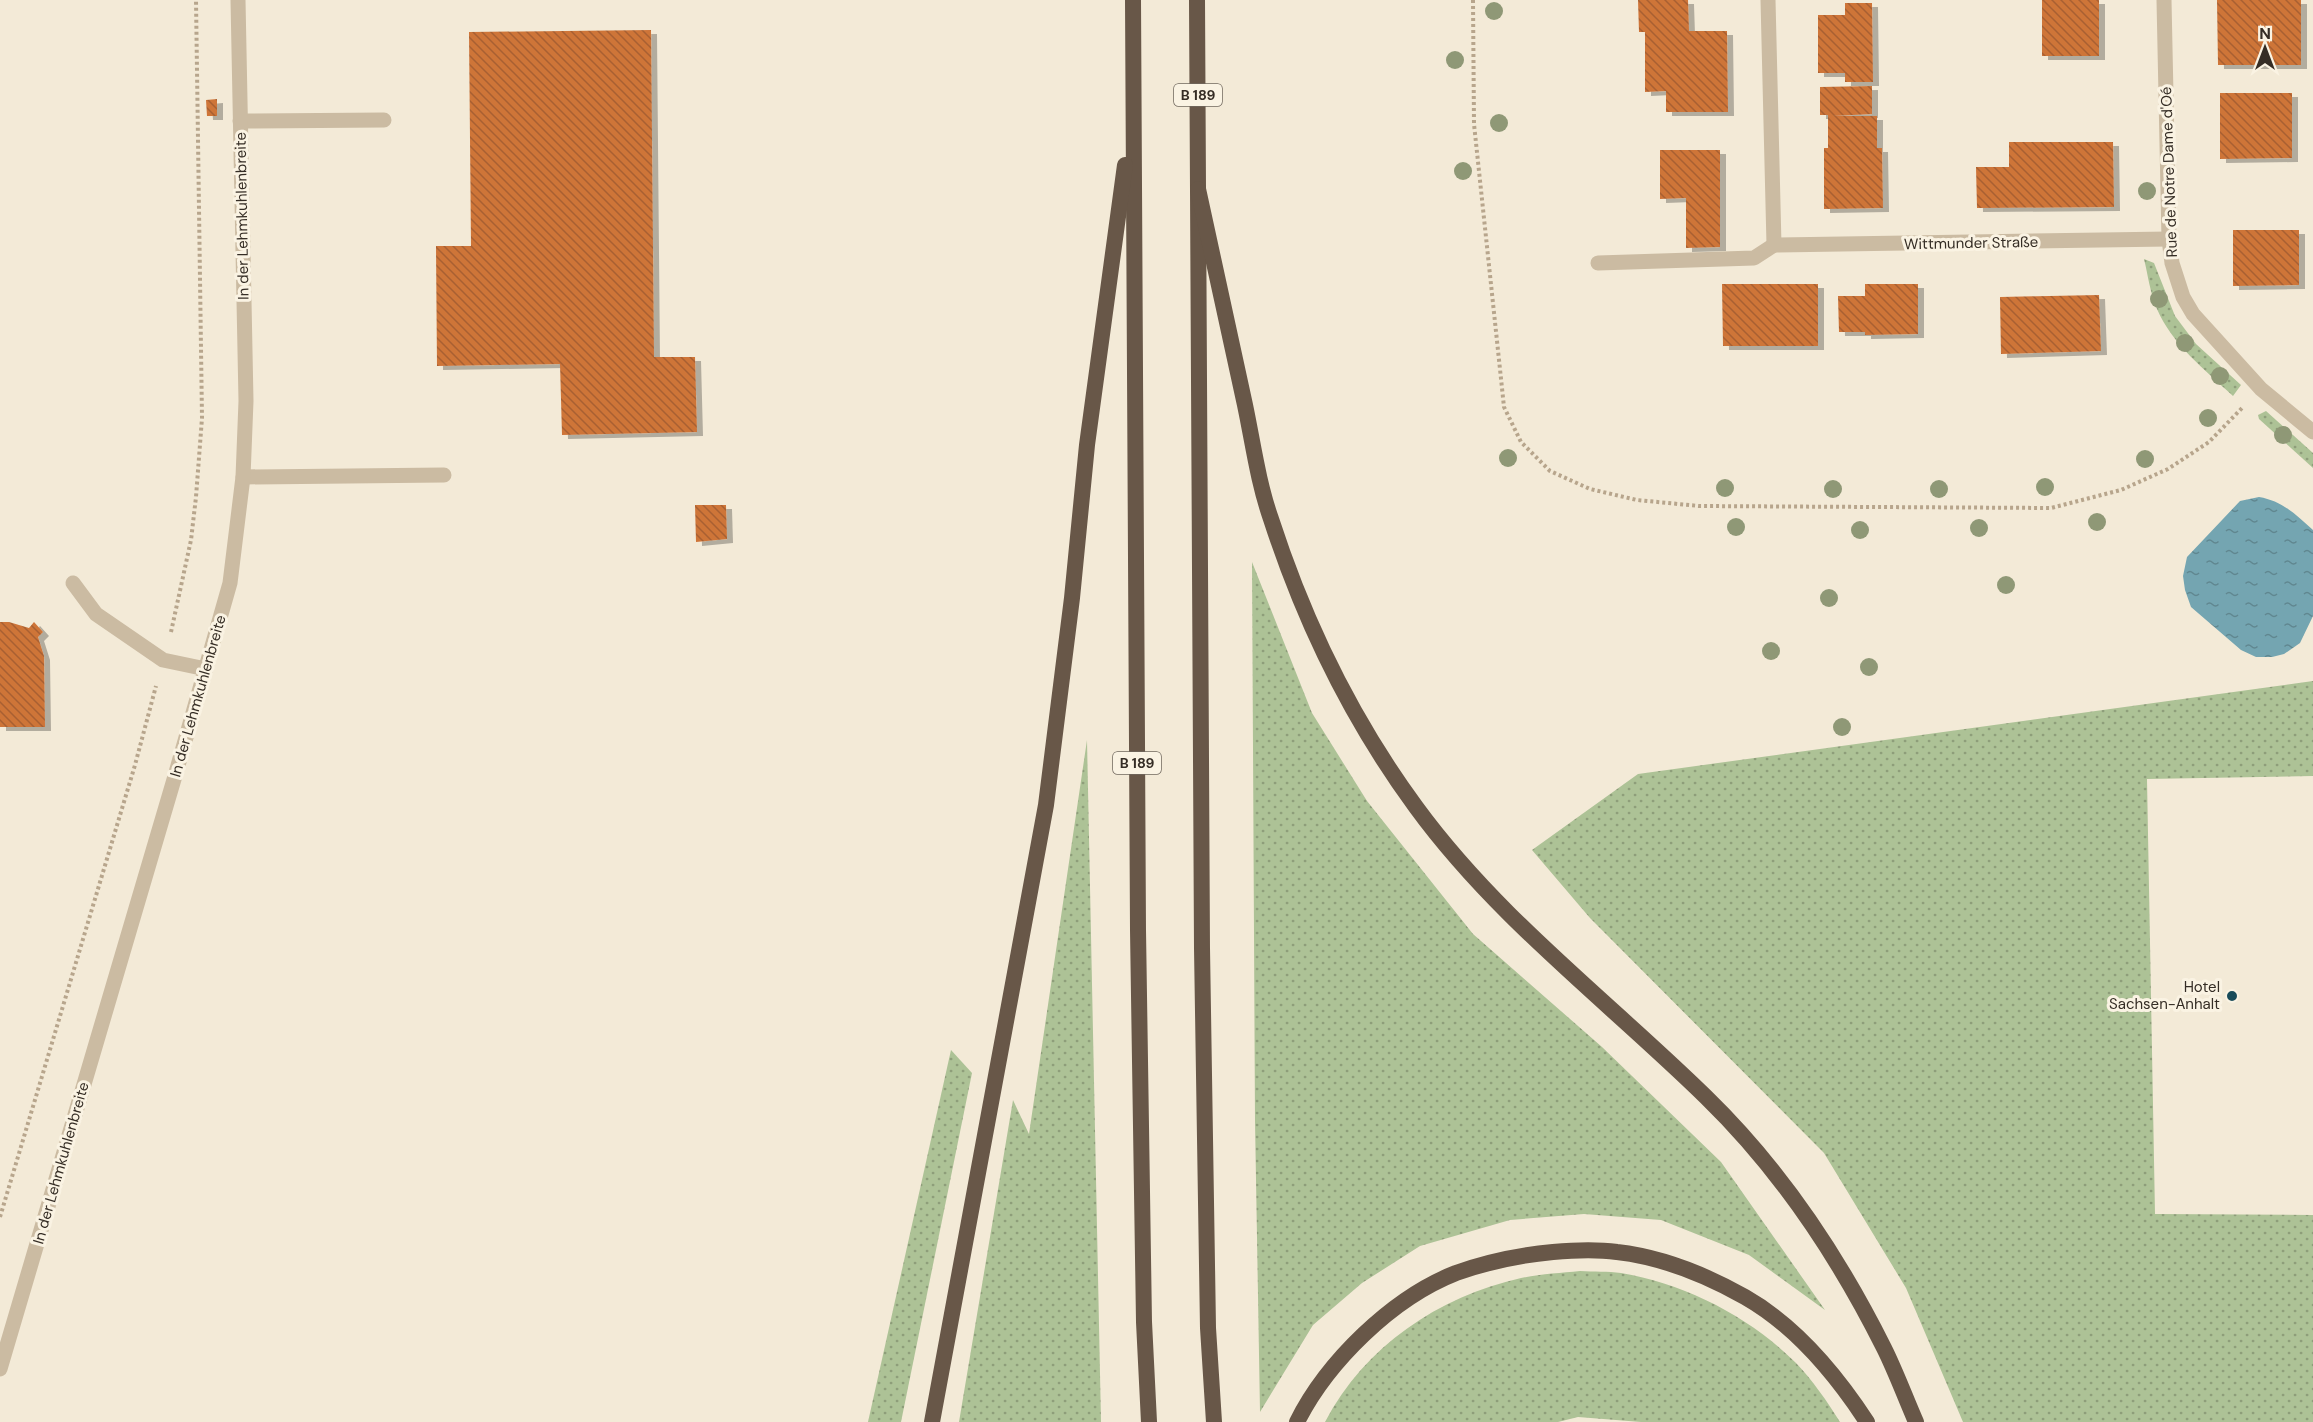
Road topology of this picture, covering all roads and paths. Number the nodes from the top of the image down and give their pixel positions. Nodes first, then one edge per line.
1 (238, 0) edge
2 (1132, 0) edge
3 (1197, 0) edge
4 (1473, 0) edge
5 (1768, 0) edge
6 (2164, 0) edge
7 (1133, 105) junction
8 (384, 120) dead end
9 (240, 122) junction
10 (1198, 189) junction
11 (2169, 239) junction
12 (1774, 245) junction
13 (1598, 263) dead end
14 (2261, 388) junction
15 (2313, 432) edge
16 (444, 475) dead end
17 (243, 477) junction
18 (73, 583) dead end
19 (206, 669) junction
20 (0, 1369) edge
21 (932, 1422) edge
22 (1149, 1422) edge
23 (1214, 1422) edge
24 (1297, 1422) edge
25 (1867, 1422) edge
26 (1916, 1422) edge

1 - 9 street, In der Lehmkuhlenbreite
2 - 7 highway, B 189
3 - 10 highway, B 189
4 - 14 path
5 - 12 street
6 - 11 street, Rue de Notre Dame d'Oé
7 - 21 highway
7 - 22 highway, B 189
8 - 9 street
9 - 17 street, In der Lehmkuhlenbreite
10 - 23 highway, B 189
10 - 26 highway
11 - 12 street, Wittmunder Straße
11 - 14 street, Rue de Notre Dame d'Oé
12 - 13 street, Wittmunder Straße
14 - 15 street, Rue de Notre Dame d'Oé
16 - 17 street
17 - 19 street, In der Lehmkuhlenbreite
18 - 19 street
19 - 20 street, In der Lehmkuhlenbreite
24 - 25 highway

